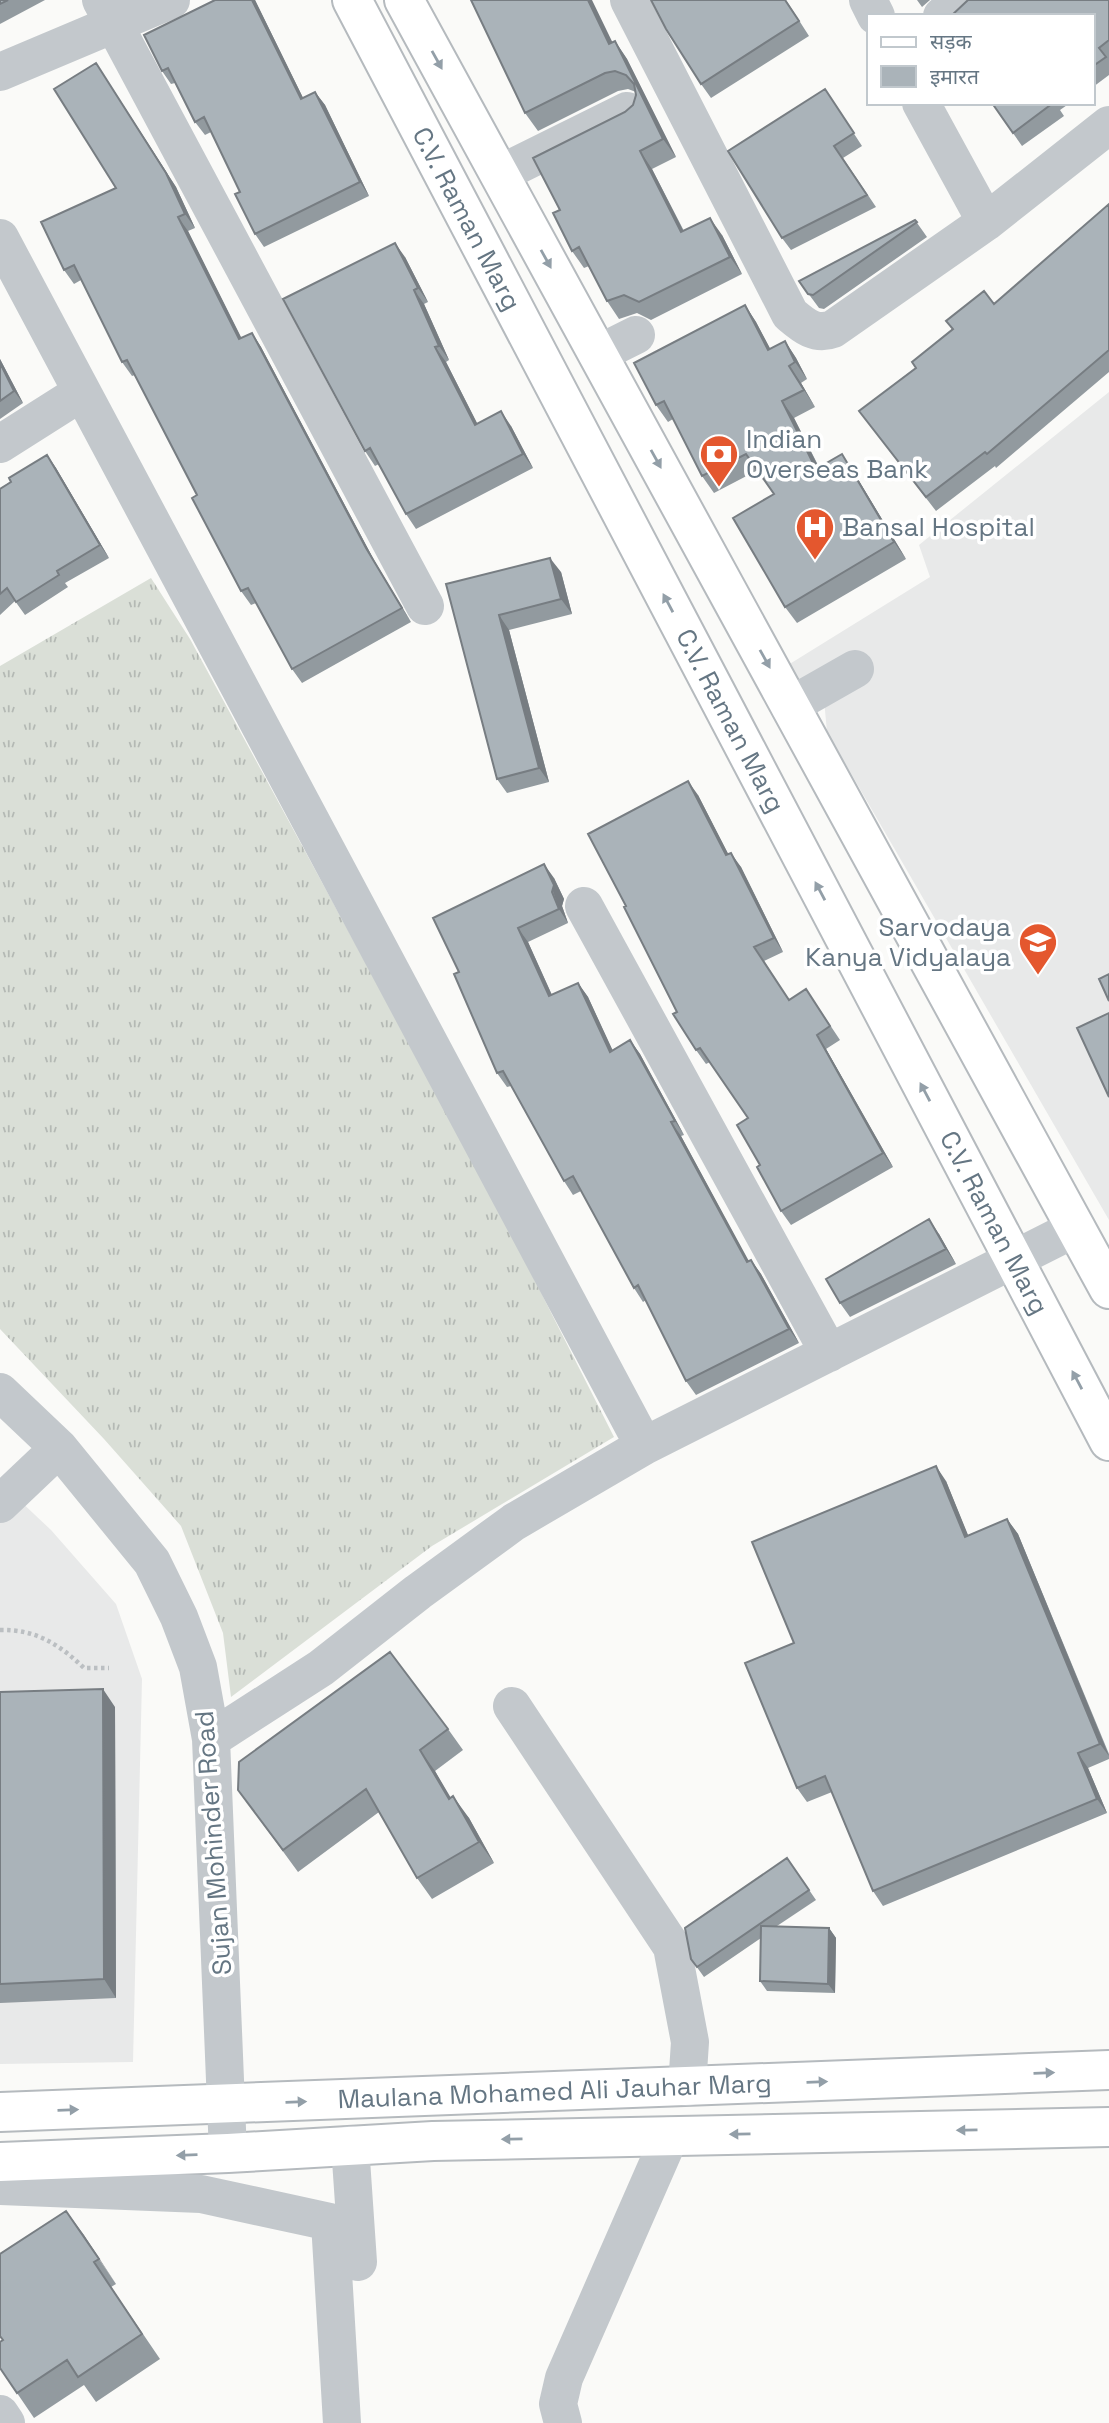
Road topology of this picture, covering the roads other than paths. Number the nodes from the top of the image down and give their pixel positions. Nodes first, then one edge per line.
1 (171, 0) edge
2 (352, 0) edge
3 (404, 0) edge
4 (629, 0) edge
5 (961, 0) edge
6 (108, 13) edge
7 (944, 14) edge
8 (0, 72) edge
9 (922, 105) edge
10 (627, 111) edge
11 (1109, 125) edge
12 (592, 139) edge
13 (502, 179) junction
14 (986, 222) junction
15 (0, 238) edge
16 (636, 335) dead end
17 (598, 354) junction
18 (82, 392) junction
19 (0, 444) edge
20 (425, 607) dead end
21 (855, 669) dead end
22 (790, 706) junction
23 (583, 906) dead end
24 (1076, 1228) junction
25 (1014, 1260) junction
26 (1109, 1289) edge
27 (829, 1353) junction
28 (0, 1392) edge
29 (1109, 1440) edge
30 (644, 1447) junction
31 (59, 1448) junction
32 (0, 1504) edge
33 (512, 1706) dead end
34 (211, 1739) junction
35 (1109, 2070) edge
36 (687, 2087) junction
37 (227, 2105) junction
38 (0, 2112) edge
39 (1109, 2127) edge
40 (670, 2136) junction
41 (350, 2145) junction
42 (228, 2153) junction
43 (0, 2162) edge
44 (0, 2186) edge
45 (0, 2414) edge
46 (6, 2423) edge
47 (342, 2423) edge
48 (369, 2423) edge
49 (563, 2423) edge

1 - 6 street
25 -> 2 main road, C.V. Raman Marg
3 -> 13 main road, C.V. Raman Marg
4 - 14 street
5 - 7 street
6 - 8 street
6 - 20 street
9 - 14 street
10 - 13 street
11 - 14 street
12 - 13 street
13 -> 17 main road, C.V. Raman Marg
15 - 18 street
16 - 17 street
17 -> 22 main road, C.V. Raman Marg
18 - 19 street
18 - 30 street
21 - 22 street
22 - 24 main road, C.V. Raman Marg
23 - 27 street
24 - 25 street
24 - 26 main road, C.V. Raman Marg
25 - 27 street
29 -> 25 main road, C.V. Raman Marg
27 - 30 street
28 - 31 street, Sujan Mohinder Road
30 - 34 street
31 - 32 street
31 - 34 street, Sujan Mohinder Road
33 - 36 street
34 - 37 street, Sujan Mohinder Road
36 -> 35 main road, Maulana Mohamed Ali Jauhar Marg
37 -> 36 main road, Maulana Mohamed Ali Jauhar Marg
38 -> 37 main road, Maulana Mohamed Ali Jauhar Marg
37 - 42 street, Sujan Mohinder Road
39 -> 40 main road, Maulana Mohamed Ali Jauhar Marg
40 -> 41 main road, Maulana Mohamed Ali Jauhar Marg
40 - 49 street
41 - 42 main road, Maulana Mohamed Ali Jauhar Marg
41 - 48 street
42 -> 43 main road, Maulana Mohamed Ali Jauhar Marg
44 - 47 street
45 - 46 street

